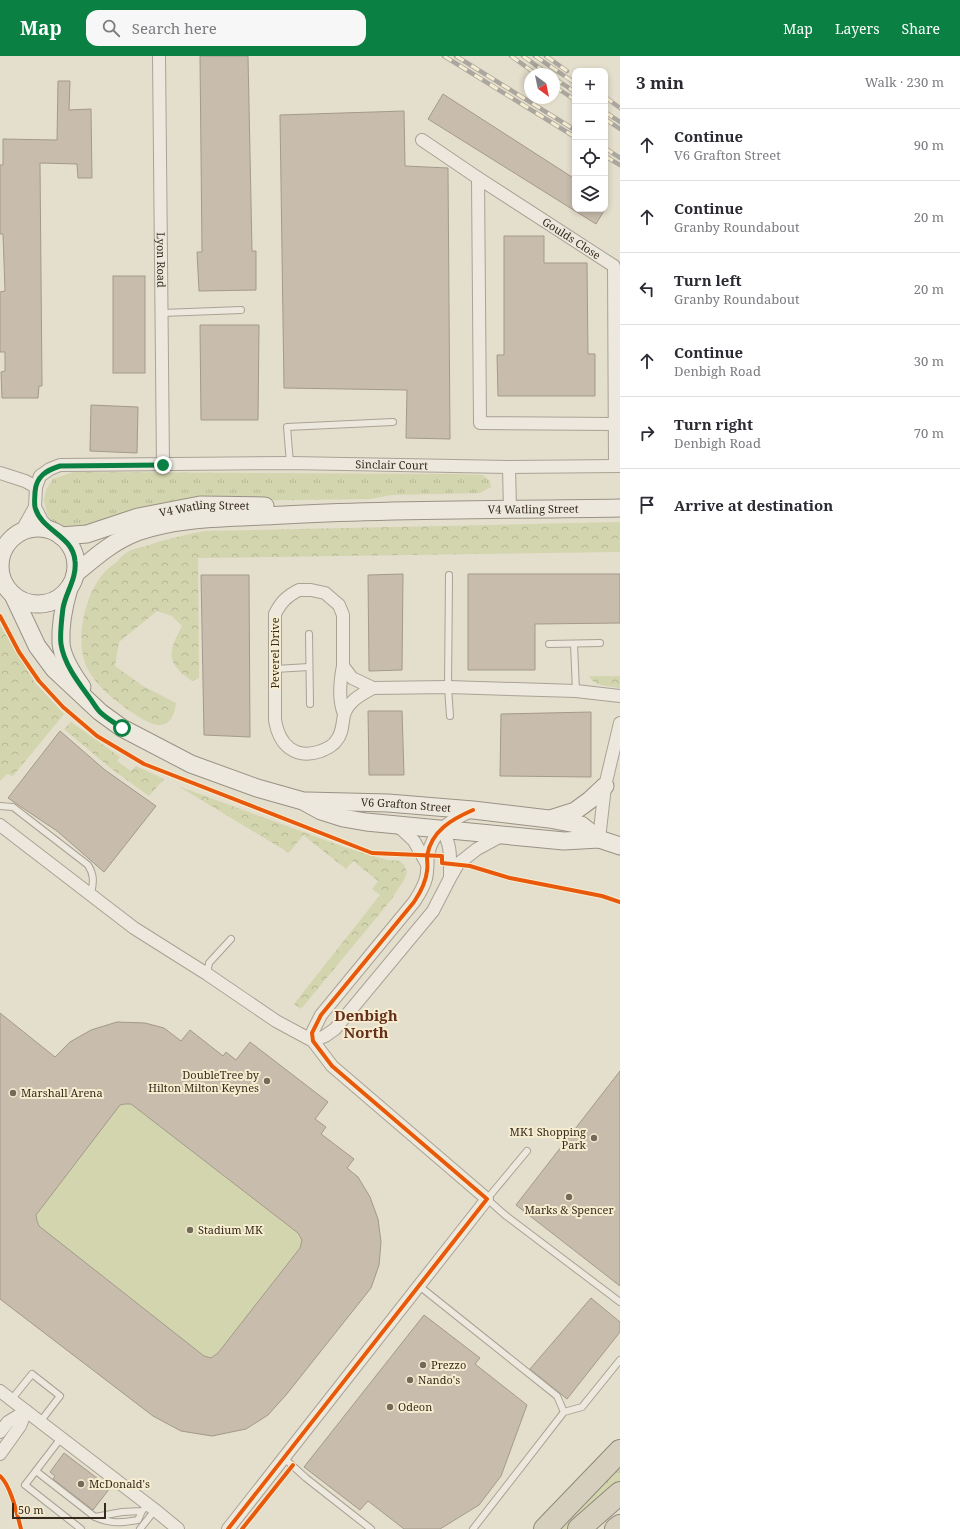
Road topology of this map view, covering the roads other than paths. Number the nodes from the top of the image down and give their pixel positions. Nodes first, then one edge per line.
1 (159, 56) edge
2 (422, 140) dead end
3 (478, 178) junction
4 (241, 310) dead end
5 (162, 313) junction
6 (393, 422) dead end
7 (616, 424) junction
8 (290, 463) junction
9 (163, 465) junction
10 (618, 466) edge
11 (509, 467) junction
12 (0, 473) edge
13 (36, 487) junction
14 (35, 506) junction
15 (620, 508) edge
16 (510, 510) junction
17 (351, 512) junction
18 (56, 533) junction
19 (11, 538) edge
20 (449, 575) dead end
21 (72, 581) junction
22 (7, 588) edge
23 (309, 634) dead end
24 (600, 643) dead end
25 (550, 644) dead end
26 (574, 644) junction
27 (343, 666) junction
28 (309, 667) junction
29 (275, 669) junction
30 (448, 687) junction
31 (373, 688) junction
32 (576, 691) junction
33 (620, 696) edge
34 (310, 704) dead end
35 (100, 712) junction
36 (344, 714) junction
37 (450, 716) dead end
38 (620, 723) edge
39 (605, 786) junction
40 (303, 801) junction
41 (388, 804) junction
42 (0, 806) edge
43 (474, 810) junction
44 (548, 819) junction
45 (0, 825) edge
46 (397, 825) junction
47 (441, 829) junction
48 (503, 835) junction
49 (599, 839) junction
50 (620, 846) edge
51 (427, 864) junction
52 (450, 878) junction
53 (90, 895) junction
54 (231, 939) dead end
55 (206, 974) junction
56 (313, 1041) junction
57 (527, 1151) dead end
58 (487, 1199) junction
59 (418, 1285) junction
60 (620, 1302) edge
61 (620, 1360) edge
62 (0, 1391) edge
63 (11, 1400) junction
64 (26, 1411) junction
65 (564, 1412) junction
66 (40, 1422) junction
67 (0, 1432) edge
68 (61, 1438) junction
69 (620, 1451) edge
70 (0, 1454) edge
71 (284, 1458) junction
72 (36, 1470) junction
73 (620, 1493) edge
74 (149, 1509) junction
75 (95, 1517) junction
76 (620, 1526) edge
77 (81, 1529) edge
78 (140, 1529) edge
79 (178, 1529) edge
80 (228, 1529) edge
81 (371, 1529) edge
82 (473, 1529) edge
83 (545, 1529) edge
84 (579, 1529) edge
85 (616, 1529) edge

1 - 5 street, Lyon Road
2 - 3 street, Goulds Close
3 - 7 street, Goulds Close
3 - 7 street
4 - 5 lane
5 - 9 street, Lyon Road
6 - 8 lane
7 - 10 street, Goulds Close
8 - 9 street, Sinclair Court
8 - 11 street, Sinclair Court
9 - 13 street, Sinclair Court
10 - 11 street, Sinclair Court
11 - 16 street
12 - 13 street
13 - 14 street
14 - 18 street
14 - 19 street
15 - 16 street, V4 Watling Street
16 - 17 street, V4 Watling Street
17 - 18 street, V4 Watling Street
17 - 21 street, V4 Watling Street
18 - 19 street
18 - 21 street
19 - 22 street
20 - 30 lane
21 - 22 street
21 - 35 street, V6 Grafton Street
22 - 35 street, V6 Grafton Street
23 - 28 lane
24 - 26 lane
25 - 26 lane
26 - 32 lane
27 - 29 street, Peverel Drive
27 - 31 street, Peverel Drive
27 - 36 street, Peverel Drive
28 - 29 lane
28 - 34 lane
29 - 36 street, Peverel Drive
30 - 31 street, Peverel Drive
30 - 32 street, Peverel Drive
30 - 37 lane
31 - 36 street, Peverel Drive
32 - 33 street, Peverel Drive
35 - 40 street, V6 Grafton Street
38 - 39 street
39 - 44 street
39 - 49 street
40 - 41 street, V6 Grafton Street
40 - 46 street, V6 Grafton Street
41 - 43 street, V6 Grafton Street
41 - 47 street
42 - 53 lane
43 - 44 street, V6 Grafton Street
43 - 47 street
44 - 49 street, V6 Grafton Street
45 - 53 street
46 - 47 street, V6 Grafton Street
46 - 51 street
47 - 48 street, V6 Grafton Street
47 - 51 street
47 - 52 street
48 - 49 street, V6 Grafton Street
48 - 52 street
49 - 50 street, V6 Grafton Street
51 - 56 street
52 - 56 street
53 - 55 street
54 - 55 lane
55 - 56 street
56 - 58 street
57 - 58 lane
58 - 59 street
58 - 60 lane
59 - 65 lane
59 - 71 street
61 - 65 lane
62 - 63 street
63 - 64 street
63 - 66 lane
64 - 66 street
64 - 67 street
64 - 70 street
65 - 82 lane
66 - 68 street
68 - 72 lane
68 - 74 street
69 - 83 highway
71 - 80 street
71 - 81 lane
72 - 75 lane
72 - 77 lane
73 - 84 highway
74 - 75 lane
74 - 75 lane
74 - 78 lane
74 - 79 street
76 - 85 highway

